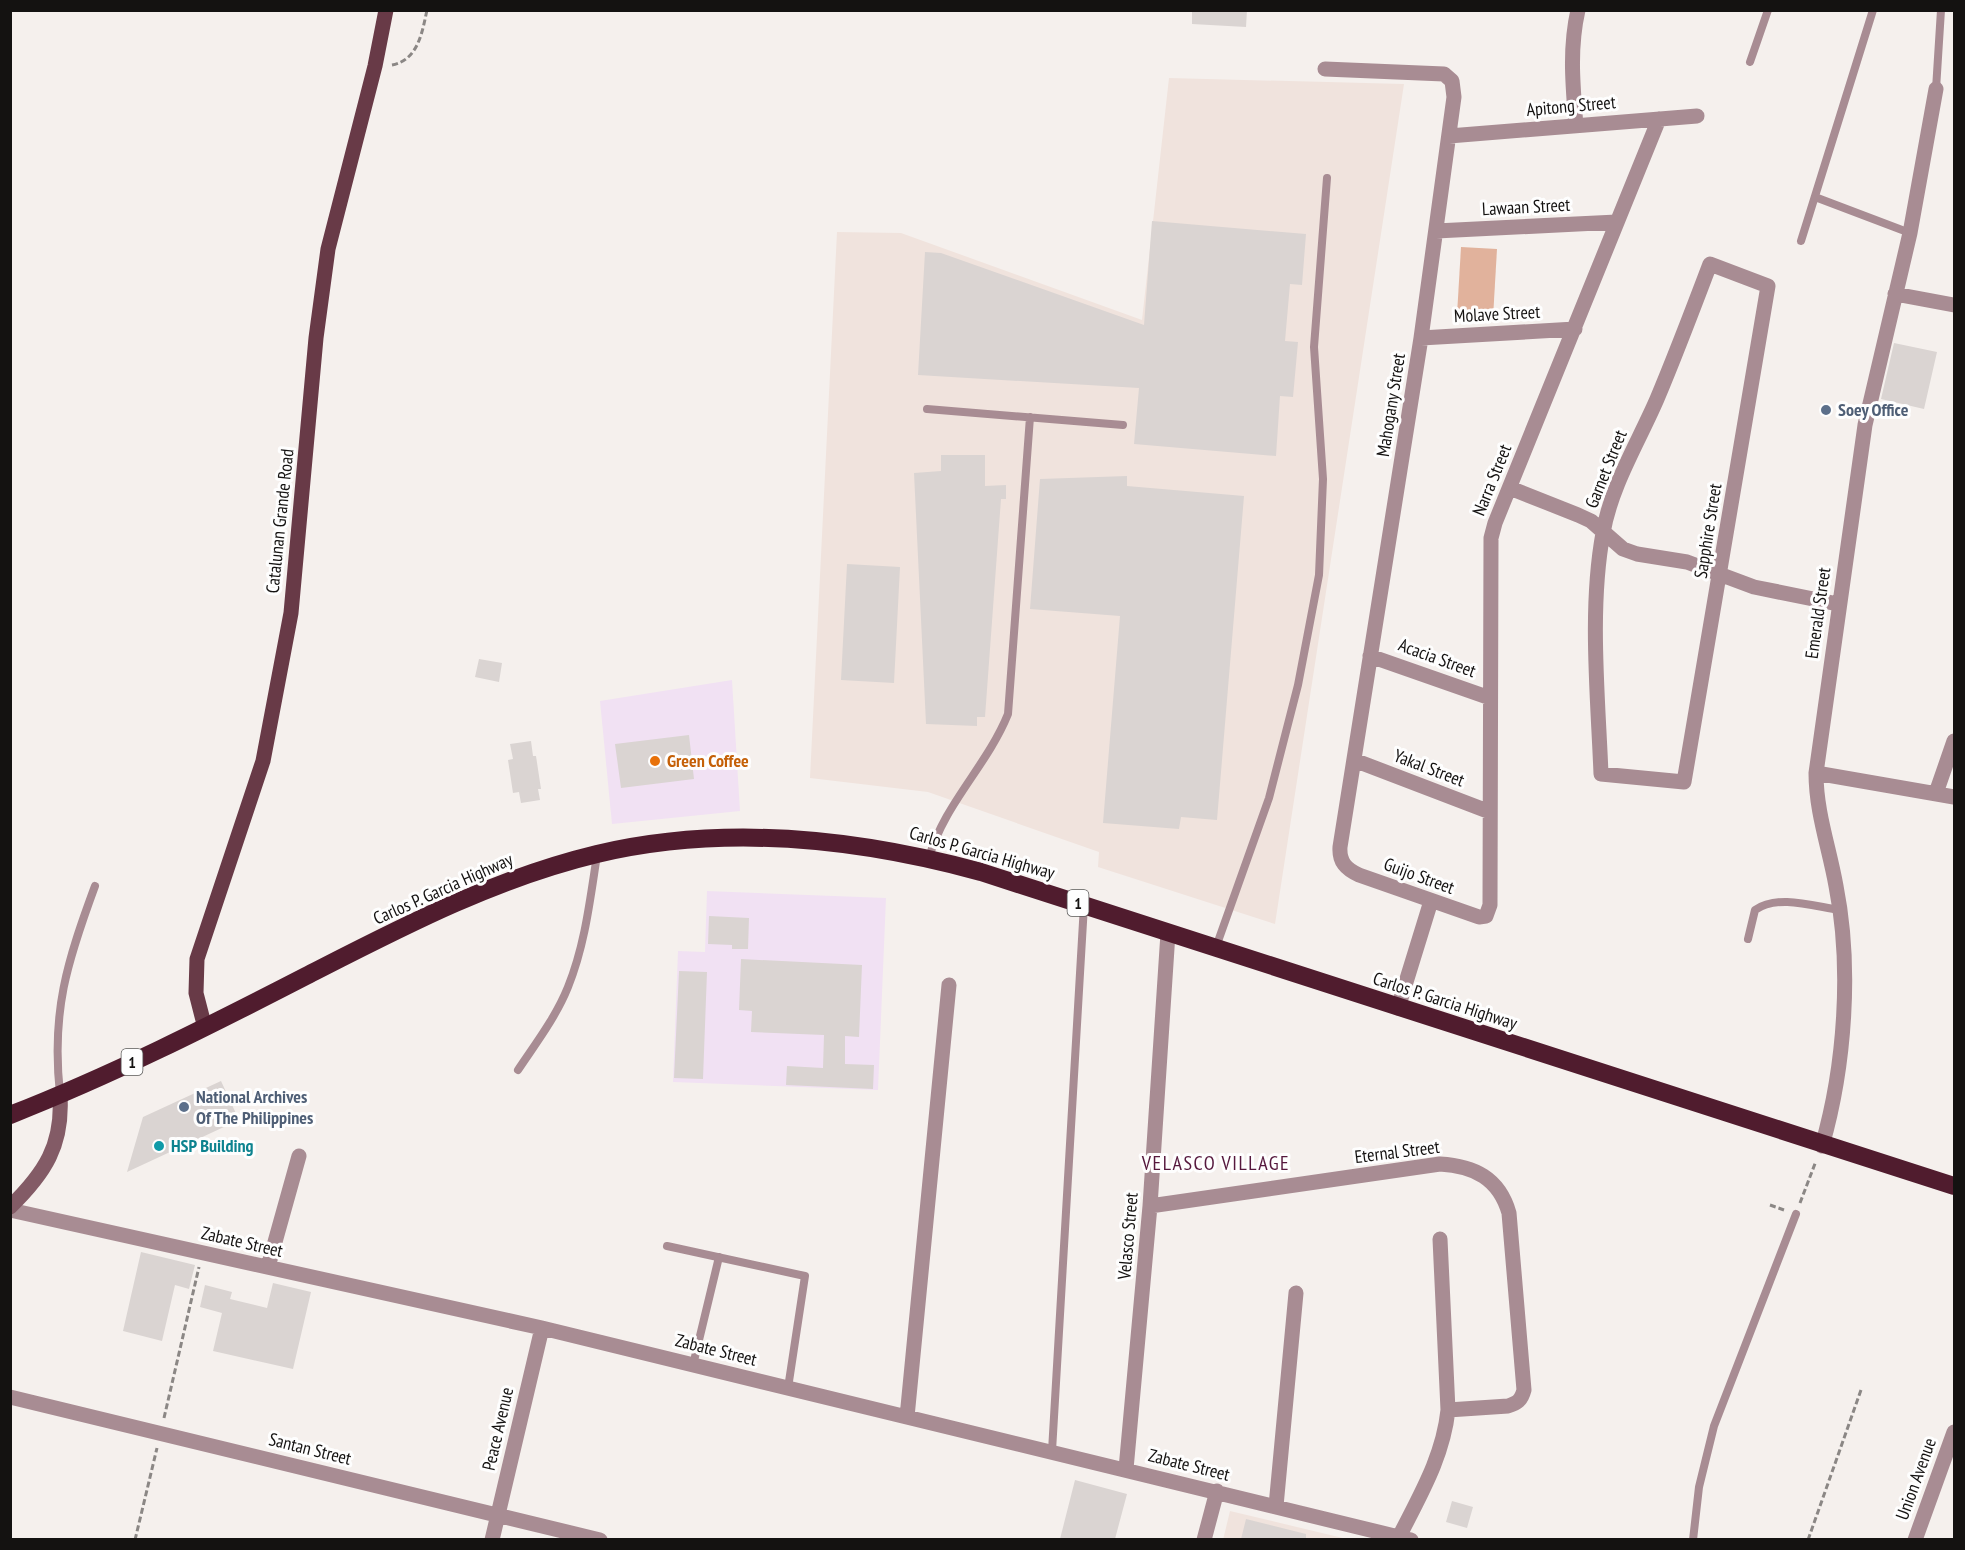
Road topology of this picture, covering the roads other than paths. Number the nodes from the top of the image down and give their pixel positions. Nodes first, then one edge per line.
1 (386, 10) edge
2 (1578, 10) edge
3 (1768, 10) edge
4 (1873, 10) edge
5 (1941, 10) edge
6 (1750, 62) dead end
7 (1325, 69) dead end
8 (1936, 89) joint
9 (1696, 116) dead end
10 (1659, 119) junction
11 (1576, 126) junction
12 (1449, 136) junction
13 (1327, 178) dead end
14 (1815, 197) junction
15 (1617, 222) junction
16 (1436, 231) junction
17 (1910, 233) junction
18 (1801, 241) dead end
19 (1768, 286) joint
20 (1895, 294) junction
21 (1954, 306) edge
22 (1575, 329) junction
23 (1421, 338) junction
24 (927, 410) dead end
25 (1030, 417) junction
26 (1123, 425) dead end
27 (1510, 488) junction
28 (1603, 532) junction
29 (1721, 574) junction
30 (1838, 604) junction
31 (1370, 656) junction
32 (1490, 698) junction
33 (1954, 741) edge
34 (1354, 760) junction
35 (1816, 773) junction
36 (1684, 782) joint
37 (1936, 793) junction
38 (1954, 797) edge
39 (1490, 812) junction
40 (597, 854) junction
41 (929, 858) junction
42 (1342, 864) joint
43 (95, 886) dead end
44 (1431, 901) junction
45 (1084, 905) junction
46 (1839, 910) junction
47 (1486, 916) joint
48 (1168, 933) junction
49 (1748, 939) dead end
50 (1215, 948) junction
51 (949, 985) dead end
52 (1398, 1008) junction
53 (205, 1028) junction
54 (518, 1070) dead end
55 (60, 1096) junction
56 (10, 1115) edge
57 (1822, 1146) junction
58 (299, 1156) dead end
59 (1954, 1186) edge
60 (1150, 1206) junction
61 (10, 1208) edge
62 (1796, 1214) road end
63 (1440, 1239) dead end
64 (668, 1246) dead end
65 (719, 1257) junction
66 (268, 1268) junction
67 (1296, 1293) dead end
68 (542, 1328) junction
69 (693, 1365) junction
70 (788, 1388) junction
71 (10, 1397) edge
72 (1448, 1410) junction
73 (907, 1417) junction
74 (1954, 1432) edge
75 (1052, 1451) junction
76 (1126, 1469) junction
77 (1217, 1491) junction
78 (1276, 1506) junction
79 (498, 1515) junction
80 (1405, 1538) edge
81 (492, 1539) edge
82 (600, 1539) edge
83 (1204, 1539) edge
84 (1693, 1539) edge
85 (1915, 1539) edge

1 - 53 main road, Catalunan Grande Road
2 - 11 street
3 - 6 lane
4 - 14 lane
5 - 8 lane
7 - 12 street, Mahogany Street
8 - 17 street, Emerald Street
9 - 10 street, Apitong Street
10 - 11 street, Apitong Street
10 - 15 street, Narra Street
11 - 12 street, Apitong Street
12 - 16 street, Mahogany Street
13 - 50 lane
14 - 17 lane
14 - 18 lane
15 - 16 street, Lawaan Street
15 - 22 street, Narra Street
16 - 23 street, Mahogany Street
17 - 20 street, Emerald Street
19 - 28 street, Garnet Street
19 - 29 street, Sapphire Street
20 - 21 street
20 - 30 street, Emerald Street
22 - 23 street, Molave Street
22 - 27 street, Narra Street
23 - 31 street, Mahogany Street
24 - 25 lane
25 - 26 lane
25 - 41 lane
27 - 28 street
27 - 32 street, Narra Street
28 - 29 street
28 - 36 street, Garnet Street
29 - 30 street
29 - 36 street, Sapphire Street
30 - 35 street, Emerald Street
31 - 32 street, Acacia Street
31 - 34 street, Mahogany Street
32 - 39 street, Narra Street
33 - 37 street
34 - 39 street, Yakal Street
34 - 42 street, Mahogany Street
35 - 37 street
35 - 46 street, Emerald Street
37 - 38 street
39 - 47 street, Narra Street
40 - 41 highway, Carlos P. Garcia Highway / 1
40 - 53 highway, Carlos P. Garcia Highway / 1
40 - 54 lane
41 - 45 highway, Carlos P. Garcia Highway / 1
42 - 44 street, Guijo Street
43 - 55 lane
44 - 47 street, Guijo Street
44 - 52 street
45 - 48 highway, Carlos P. Garcia Highway / 1
45 - 75 lane
46 - 49 lane
46 - 57 street, Emerald Street
48 - 50 highway, Carlos P. Garcia Highway / 1
48 - 60 street, Velasco Street
50 - 52 highway, Carlos P. Garcia Highway / 1
51 - 73 street
52 - 57 highway, Carlos P. Garcia Highway / 1
53 - 55 highway, Carlos P. Garcia Highway / 1
55 - 56 highway, Carlos P. Garcia Highway / 1
55 - 61 main road
57 - 59 highway, Carlos P. Garcia Highway / 1
58 - 66 street
60 - 72 street, Eternal Street
60 - 76 street, Velasco Street
61 - 66 street, Zabate Street
62 - 84 lane
63 - 72 street
64 - 65 lane
65 - 69 lane
65 - 70 lane
66 - 68 street, Zabate Street
67 - 78 street
68 - 69 street, Zabate Street
68 - 79 street, Peace Avenue
69 - 70 street, Zabate Street
70 - 73 street, Zabate Street
71 - 79 street, Santan Street
72 - 80 street
73 - 75 street, Zabate Street
74 - 85 street, Union Avenue
75 - 76 street, Zabate Street
76 - 77 street, Zabate Street
77 - 78 street, Zabate Street
77 - 83 street
78 - 80 street, Zabate Street
79 - 81 street, Peace Avenue
79 - 82 street, Santan Street

